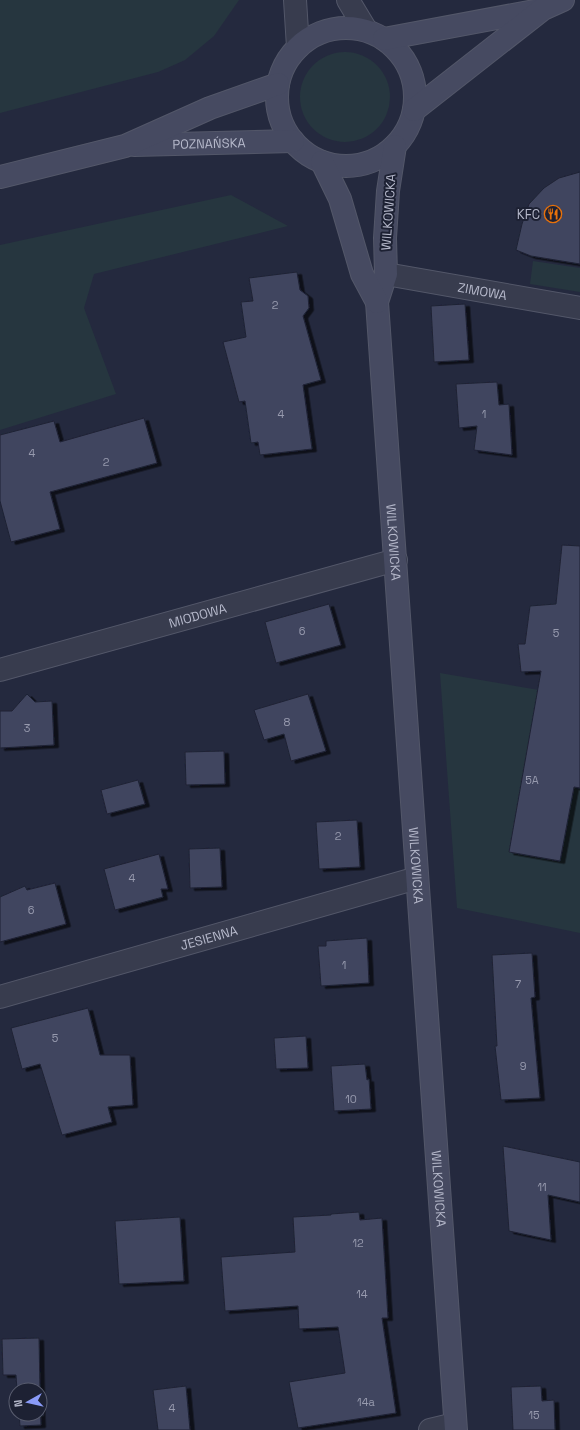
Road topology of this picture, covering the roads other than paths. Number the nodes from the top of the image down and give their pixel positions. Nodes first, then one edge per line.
1 (295, 0) edge
2 (348, 0) edge
3 (563, 0) edge
4 (543, 9) junction
5 (375, 35) junction
6 (298, 47) junction
7 (278, 84) junction
8 (414, 110) junction
9 (293, 141) junction
10 (125, 146) junction
11 (395, 146) junction
12 (322, 162) junction
13 (0, 177) edge
14 (386, 274) junction
15 (377, 302) junction
16 (580, 308) edge
17 (396, 560) junction
18 (0, 670) edge
19 (417, 878) junction
20 (0, 996) edge
21 (456, 1427) edge
22 (430, 1430) edge

1 - 6 street
2 - 5 street
3 - 4 main road
4 - 5 main road
4 - 8 main road
5 - 6 main road
5 - 8 main road
6 - 7 main road
7 - 9 main road
7 - 10 main road, POZNAŃSKA
8 - 11 main road
9 - 10 main road, POZNAŃSKA
9 - 12 main road
10 - 13 main road, POZNAŃSKA
11 - 12 main road
11 - 14 main road, WILKOWICKA
12 - 15 main road, WILKOWICKA
14 - 15 main road, WILKOWICKA
14 - 16 street, ZIMOWA
15 - 17 main road, WILKOWICKA
17 - 18 street, MIODOWA
17 - 19 main road, WILKOWICKA
19 - 20 street, JESIENNA
19 - 21 main road, WILKOWICKA
21 - 22 street

